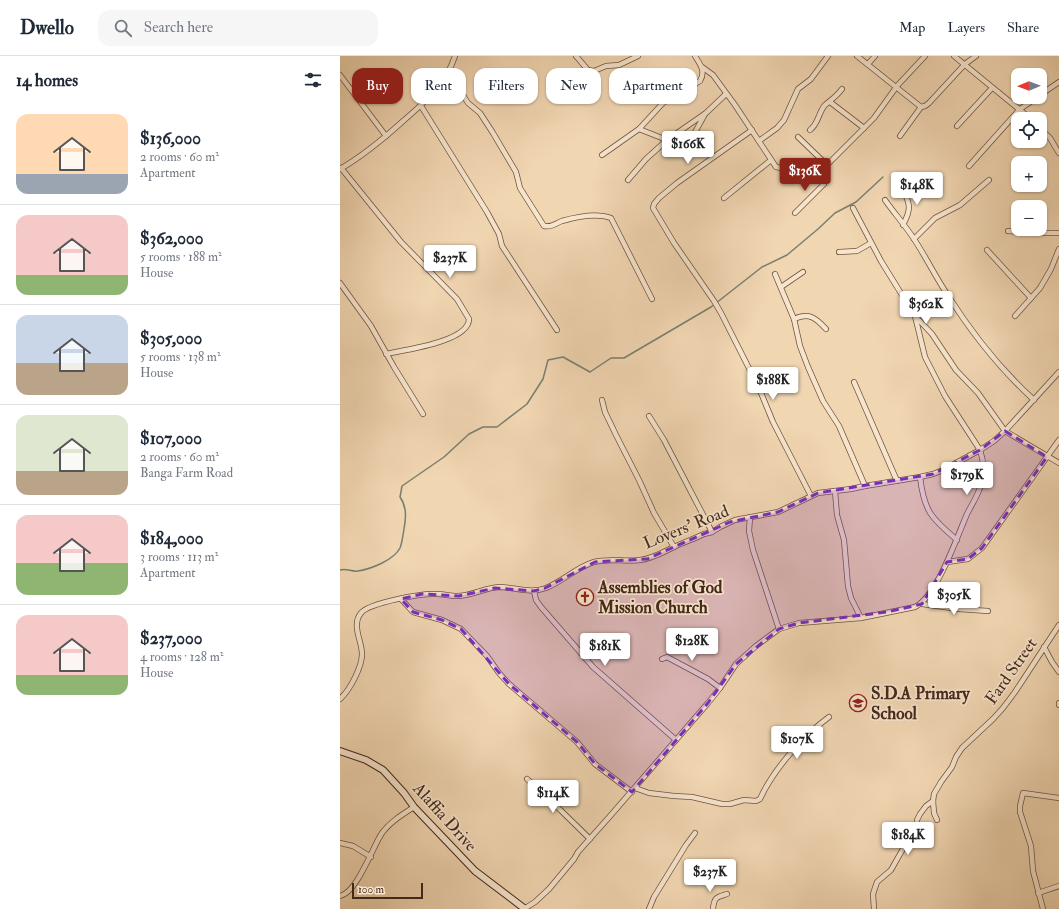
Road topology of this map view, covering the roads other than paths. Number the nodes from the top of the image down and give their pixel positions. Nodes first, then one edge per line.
1 (455, 56) edge
2 (576, 56) edge
3 (638, 56) edge
4 (695, 56) edge
5 (828, 56) edge
6 (857, 56) edge
7 (875, 56) edge
8 (925, 56) edge
9 (954, 56) edge
10 (976, 56) edge
11 (868, 64) junction
12 (965, 64) junction
13 (702, 67) junction
14 (451, 68) edge
15 (340, 75) edge
16 (1059, 82) edge
17 (897, 86) junction
18 (992, 88) junction
19 (842, 89) dead end
20 (1047, 90) edge
21 (726, 94) junction
22 (466, 100) edge
23 (830, 102) junction
24 (1027, 104) edge
25 (421, 106) joint
26 (921, 107) junction
27 (1020, 109) junction
28 (1023, 112) edge
29 (706, 113) junction
30 (957, 126) dead end
31 (864, 128) junction
32 (639, 129) junction
33 (752, 130) junction
34 (810, 130) dead end
35 (1047, 135) edge
36 (386, 136) junction
37 (900, 136) dead end
38 (798, 138) dead end
39 (667, 140) junction
40 (759, 141) junction
41 (688, 145) dead end
42 (1059, 153) edge
43 (602, 155) dead end
44 (771, 160) junction
45 (827, 165) junction
46 (969, 166) dead end
47 (341, 168) edge
48 (822, 171) junction
49 (628, 180) dead end
50 (989, 180) dead end
51 (902, 187) dead end
52 (724, 198) dead end
53 (885, 200) dead end
54 (853, 208) dead end
55 (795, 213) dead end
56 (903, 225) junction
57 (1008, 231) dead end
58 (1059, 233) edge
59 (914, 239) junction
60 (871, 243) junction
61 (1059, 249) edge
62 (987, 250) dead end
63 (840, 252) dead end
64 (803, 272) dead end
65 (775, 274) dead end
66 (340, 283) edge
67 (780, 287) junction
68 (1031, 298) junction
69 (652, 299) dead end
70 (915, 316) junction
71 (1015, 316) dead end
72 (794, 319) junction
73 (826, 329) dead end
74 (557, 330) dead end
75 (386, 354) junction
76 (1059, 372) edge
77 (854, 382) dead end
78 (602, 400) dead end
79 (1034, 400) junction
80 (423, 414) dead end
81 (649, 416) dead end
82 (1005, 431) junction
83 (1059, 440) edge
84 (980, 450) junction
85 (1047, 457) junction
86 (1059, 463) edge
87 (920, 477) junction
88 (897, 481) junction
89 (865, 486) junction
90 (835, 491) junction
91 (811, 496) junction
92 (750, 517) junction
93 (712, 532) junction
94 (957, 540) junction
95 (674, 546) junction
96 (947, 562) junction
97 (534, 591) junction
98 (401, 599) junction
99 (922, 604) junction
100 (988, 611) dead end
101 (861, 618) junction
102 (1059, 625) edge
103 (779, 629) junction
104 (1044, 647) junction
105 (662, 659) dead end
106 (1059, 672) edge
107 (720, 688) junction
108 (340, 699) edge
109 (829, 717) dead end
110 (676, 740) junction
111 (340, 751) edge
112 (527, 779) dead end
113 (633, 790) junction
114 (1059, 798) edge
115 (932, 801) junction
116 (414, 807) junction
117 (937, 820) dead end
118 (695, 833) dead end
119 (590, 839) junction
120 (340, 843) edge
121 (371, 857) junction
122 (1059, 886) edge
123 (1038, 893) junction
124 (727, 894) dead end
125 (340, 896) edge
126 (524, 909) edge
127 (649, 909) edge
128 (713, 909) edge
129 (874, 909) edge
130 (1043, 909) edge

1 - 14 street
2 - 3 street
4 - 13 street
5 - 40 street
6 - 11 street
7 - 11 street
8 - 17 street
9 - 12 street
10 - 12 street
11 - 17 street
12 - 18 street
12 - 26 street
13 - 21 street
13 - 32 street
15 - 36 street
16 - 20 street
17 - 26 street
17 - 31 street
18 - 27 street
18 - 30 street
19 - 23 street
21 - 29 street
21 - 33 street
22 - 69 street
23 - 31 street
23 - 34 street
24 - 27 street
25 - 36 street
25 - 74 street
26 - 37 street
27 - 28 street
27 - 46 street
29 - 39 street
29 - 41 street
31 - 45 street
32 - 39 street
32 - 43 street
33 - 40 street
33 - 91 street
35 - 42 street
36 - 47 street
38 - 45 street
39 - 49 street
40 - 44 street
44 - 48 street
44 - 52 street
45 - 48 street
47 - 75 street
48 - 55 street
50 - 59 street
51 - 56 street
53 - 56 street
54 - 60 street
56 - 59 street
57 - 58 street
59 - 79 street
60 - 63 street
60 - 70 street
61 - 68 street
62 - 68 street
64 - 67 street
65 - 67 street
66 - 75 street
67 - 72 street
68 - 71 street
70 - 82 street
70 - 84 street
72 - 73 street
72 - 89 street
75 - 80 street
76 - 79 street, Lovers' Road
77 - 88 street
78 - 95 street
79 - 82 street, Lovers' Road
81 - 93 street
82 - 84 street, Lovers' Road
82 - 85 street
83 - 85 street
84 - 87 street, Lovers' Road
84 - 94 street
85 - 86 street
85 - 96 street
87 - 88 street, Lovers' Road
87 - 94 street
88 - 89 street, Lovers' Road
89 - 90 street, Lovers' Road
90 - 91 street, Lovers' Road
90 - 101 street
91 - 92 street, Lovers' Road
92 - 93 street, Lovers' Road
92 - 103 street
93 - 95 street, Lovers' Road
94 - 96 street
95 - 97 street, Lovers' Road
96 - 99 street
97 - 98 street, Lovers' Road
97 - 110 street
98 - 108 street, Lovers' Road
98 - 113 street
99 - 100 street
99 - 101 street
101 - 103 street
102 - 104 street, Fard Street
103 - 107 street
104 - 106 street
104 - 115 street, Fard Street
105 - 107 street
107 - 110 street
109 - 113 street
110 - 113 street
111 - 116 street, Alaffia Drive
112 - 119 street
113 - 119 street
114 - 123 street
115 - 117 street
115 - 129 street, Fard Street
116 - 121 street
116 - 126 street, Alaffia Drive
118 - 127 street
119 - 126 street
120 - 121 street
121 - 125 street
122 - 123 street
123 - 130 street
124 - 128 street

